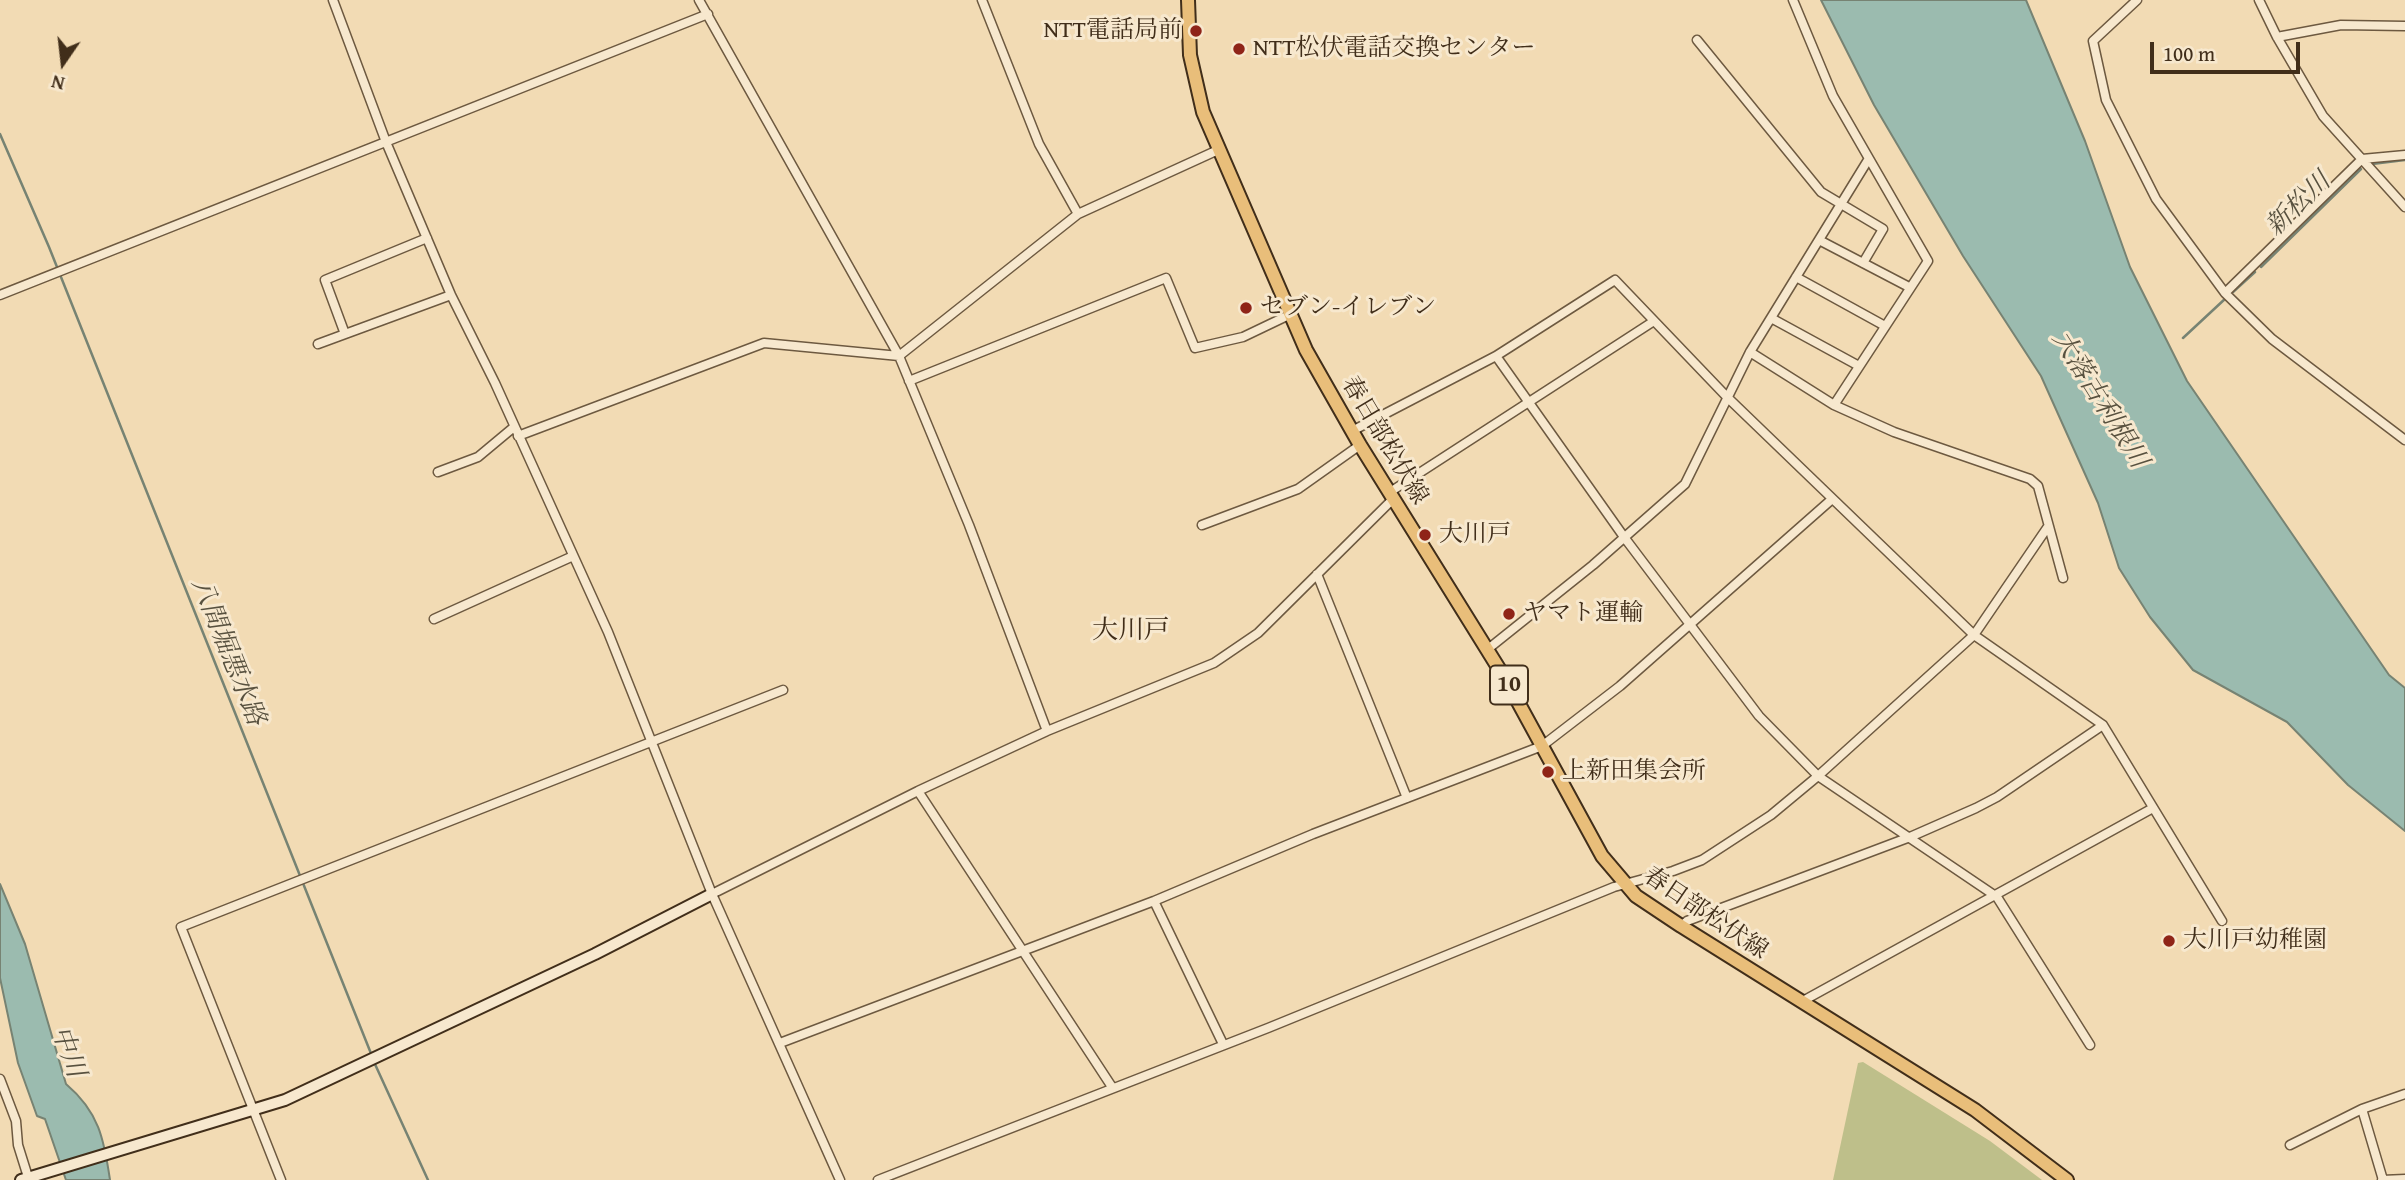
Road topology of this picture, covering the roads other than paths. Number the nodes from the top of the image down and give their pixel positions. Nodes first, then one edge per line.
1 (333, 0) edge
2 (699, 0) edge
3 (982, 0) edge
4 (1188, 0) edge
5 (1793, 0) edge
6 (2137, 0) edge
7 (2259, 0) edge
8 (708, 14) junction
9 (2405, 26) edge
10 (2277, 37) junction
11 (1697, 40) dead end
12 (386, 142) junction
13 (1218, 150) junction
14 (2405, 155) edge
15 (2362, 159) junction
16 (1868, 160) junction
17 (1840, 205) junction
18 (2405, 207) edge
19 (1078, 214) junction
20 (427, 238) junction
21 (1819, 240) junction
22 (1863, 264) junction
23 (1796, 277) junction
24 (1909, 288) junction
25 (2225, 293) junction
26 (0, 295) edge
27 (451, 295) junction
28 (1289, 315) junction
29 (1771, 318) junction
30 (1654, 321) junction
31 (1885, 326) junction
32 (345, 334) junction
33 (318, 344) dead end
34 (1750, 352) junction
35 (899, 356) junction
36 (1496, 356) junction
37 (1859, 366) junction
38 (909, 381) junction
39 (1727, 397) junction
40 (1529, 402) junction
41 (1834, 405) junction
42 (514, 427) junction
43 (1352, 431) junction
44 (518, 436) junction
45 (2405, 440) edge
46 (1360, 445) junction
47 (438, 472) dead end
48 (1392, 495) junction
49 (1831, 500) junction
50 (1202, 524) dead end
51 (2047, 528) junction
52 (1623, 537) junction
53 (571, 557) junction
54 (1317, 574) junction
55 (2063, 578) dead end
56 (433, 619) dead end
57 (1690, 626) junction
58 (1975, 635) junction
59 (1488, 649) junction
60 (783, 691) dead end
61 (2102, 725) junction
62 (1047, 731) junction
63 (652, 743) junction
64 (1542, 746) junction
65 (1818, 776) junction
66 (918, 791) junction
67 (1407, 798) junction
68 (2154, 808) junction
69 (1910, 837) junction
70 (1624, 885) junction
71 (712, 894) junction
72 (1997, 897) junction
73 (1154, 901) junction
74 (2221, 921) dead end
75 (1681, 926) junction
76 (1021, 952) junction
77 (1801, 1002) junction
78 (780, 1043) junction
79 (1223, 1044) junction
80 (2090, 1045) dead end
81 (0, 1079) edge
82 (1112, 1087) junction
83 (2405, 1094) edge
84 (2362, 1109) junction
85 (252, 1111) junction
86 (2290, 1145) dead end
87 (27, 1178) edge
88 (2405, 1179) edge
89 (281, 1180) edge
90 (840, 1180) edge
91 (878, 1180) edge
92 (2067, 1180) edge
93 (2383, 1180) edge

1 - 12 street
2 - 8 street
3 - 19 street
4 - 13 main road, 春日部松伏線 / 10
5 - 16 street
6 - 25 street
7 - 10 street
8 - 12 street
8 - 35 street
9 - 10 street
10 - 15 street
11 - 17 street
12 - 20 street
12 - 26 street
13 - 19 street
13 - 28 main road, 春日部松伏線 / 10
14 - 15 street
15 - 18 street
15 - 25 street
16 - 17 street
16 - 24 street
17 - 21 street
17 - 22 street
19 - 35 street
20 - 27 street
20 - 32 street
21 - 22 street
21 - 23 street
22 - 24 street
23 - 29 street
23 - 31 street
24 - 31 street
25 - 45 street
27 - 32 street
27 - 42 street
28 - 38 street
28 - 43 main road, 春日部松伏線 / 10
29 - 34 street
29 - 37 street
30 - 36 street
30 - 39 street
30 - 40 street
31 - 37 street
32 - 33 street
34 - 39 street
34 - 41 street
35 - 38 street
35 - 44 street
36 - 40 street
36 - 43 street
37 - 41 street
38 - 62 street
39 - 49 street
39 - 52 street
40 - 48 street
40 - 52 street
41 - 51 street
42 - 44 street
42 - 47 street
43 - 46 main road, 春日部松伏線 / 10
44 - 53 street
46 - 48 main road, 春日部松伏線 / 10
46 - 50 street
48 - 54 street
48 - 59 main road, 春日部松伏線 / 10
49 - 57 street
49 - 58 street
51 - 55 street
51 - 58 street
52 - 57 street
52 - 59 street
53 - 56 street
53 - 63 street
54 - 62 street
54 - 67 street
57 - 64 street
57 - 65 street
58 - 61 street
58 - 65 street
59 - 64 main road, 春日部松伏線 / 10
60 - 63 street
61 - 68 street
61 - 69 street
62 - 66 street
63 - 71 street
63 - 85 street
64 - 67 street
64 - 70 main road, 春日部松伏線 / 10
65 - 69 street
65 - 70 street
66 - 71 street
66 - 76 street
67 - 73 street
68 - 72 street
68 - 74 street
69 - 72 street
69 - 75 street
70 - 75 main road, 春日部松伏線 / 10
70 - 79 street
71 - 78 street
71 - 85 street
72 - 77 street
72 - 80 street
73 - 76 street
73 - 79 street
75 - 77 main road, 春日部松伏線 / 10
76 - 78 street
76 - 82 street
77 - 92 main road, 春日部松伏線 / 10
78 - 90 street
79 - 82 street
81 - 87 street
82 - 91 street
83 - 84 street
84 - 86 street
84 - 93 street
85 - 87 street
85 - 89 street
88 - 93 street

